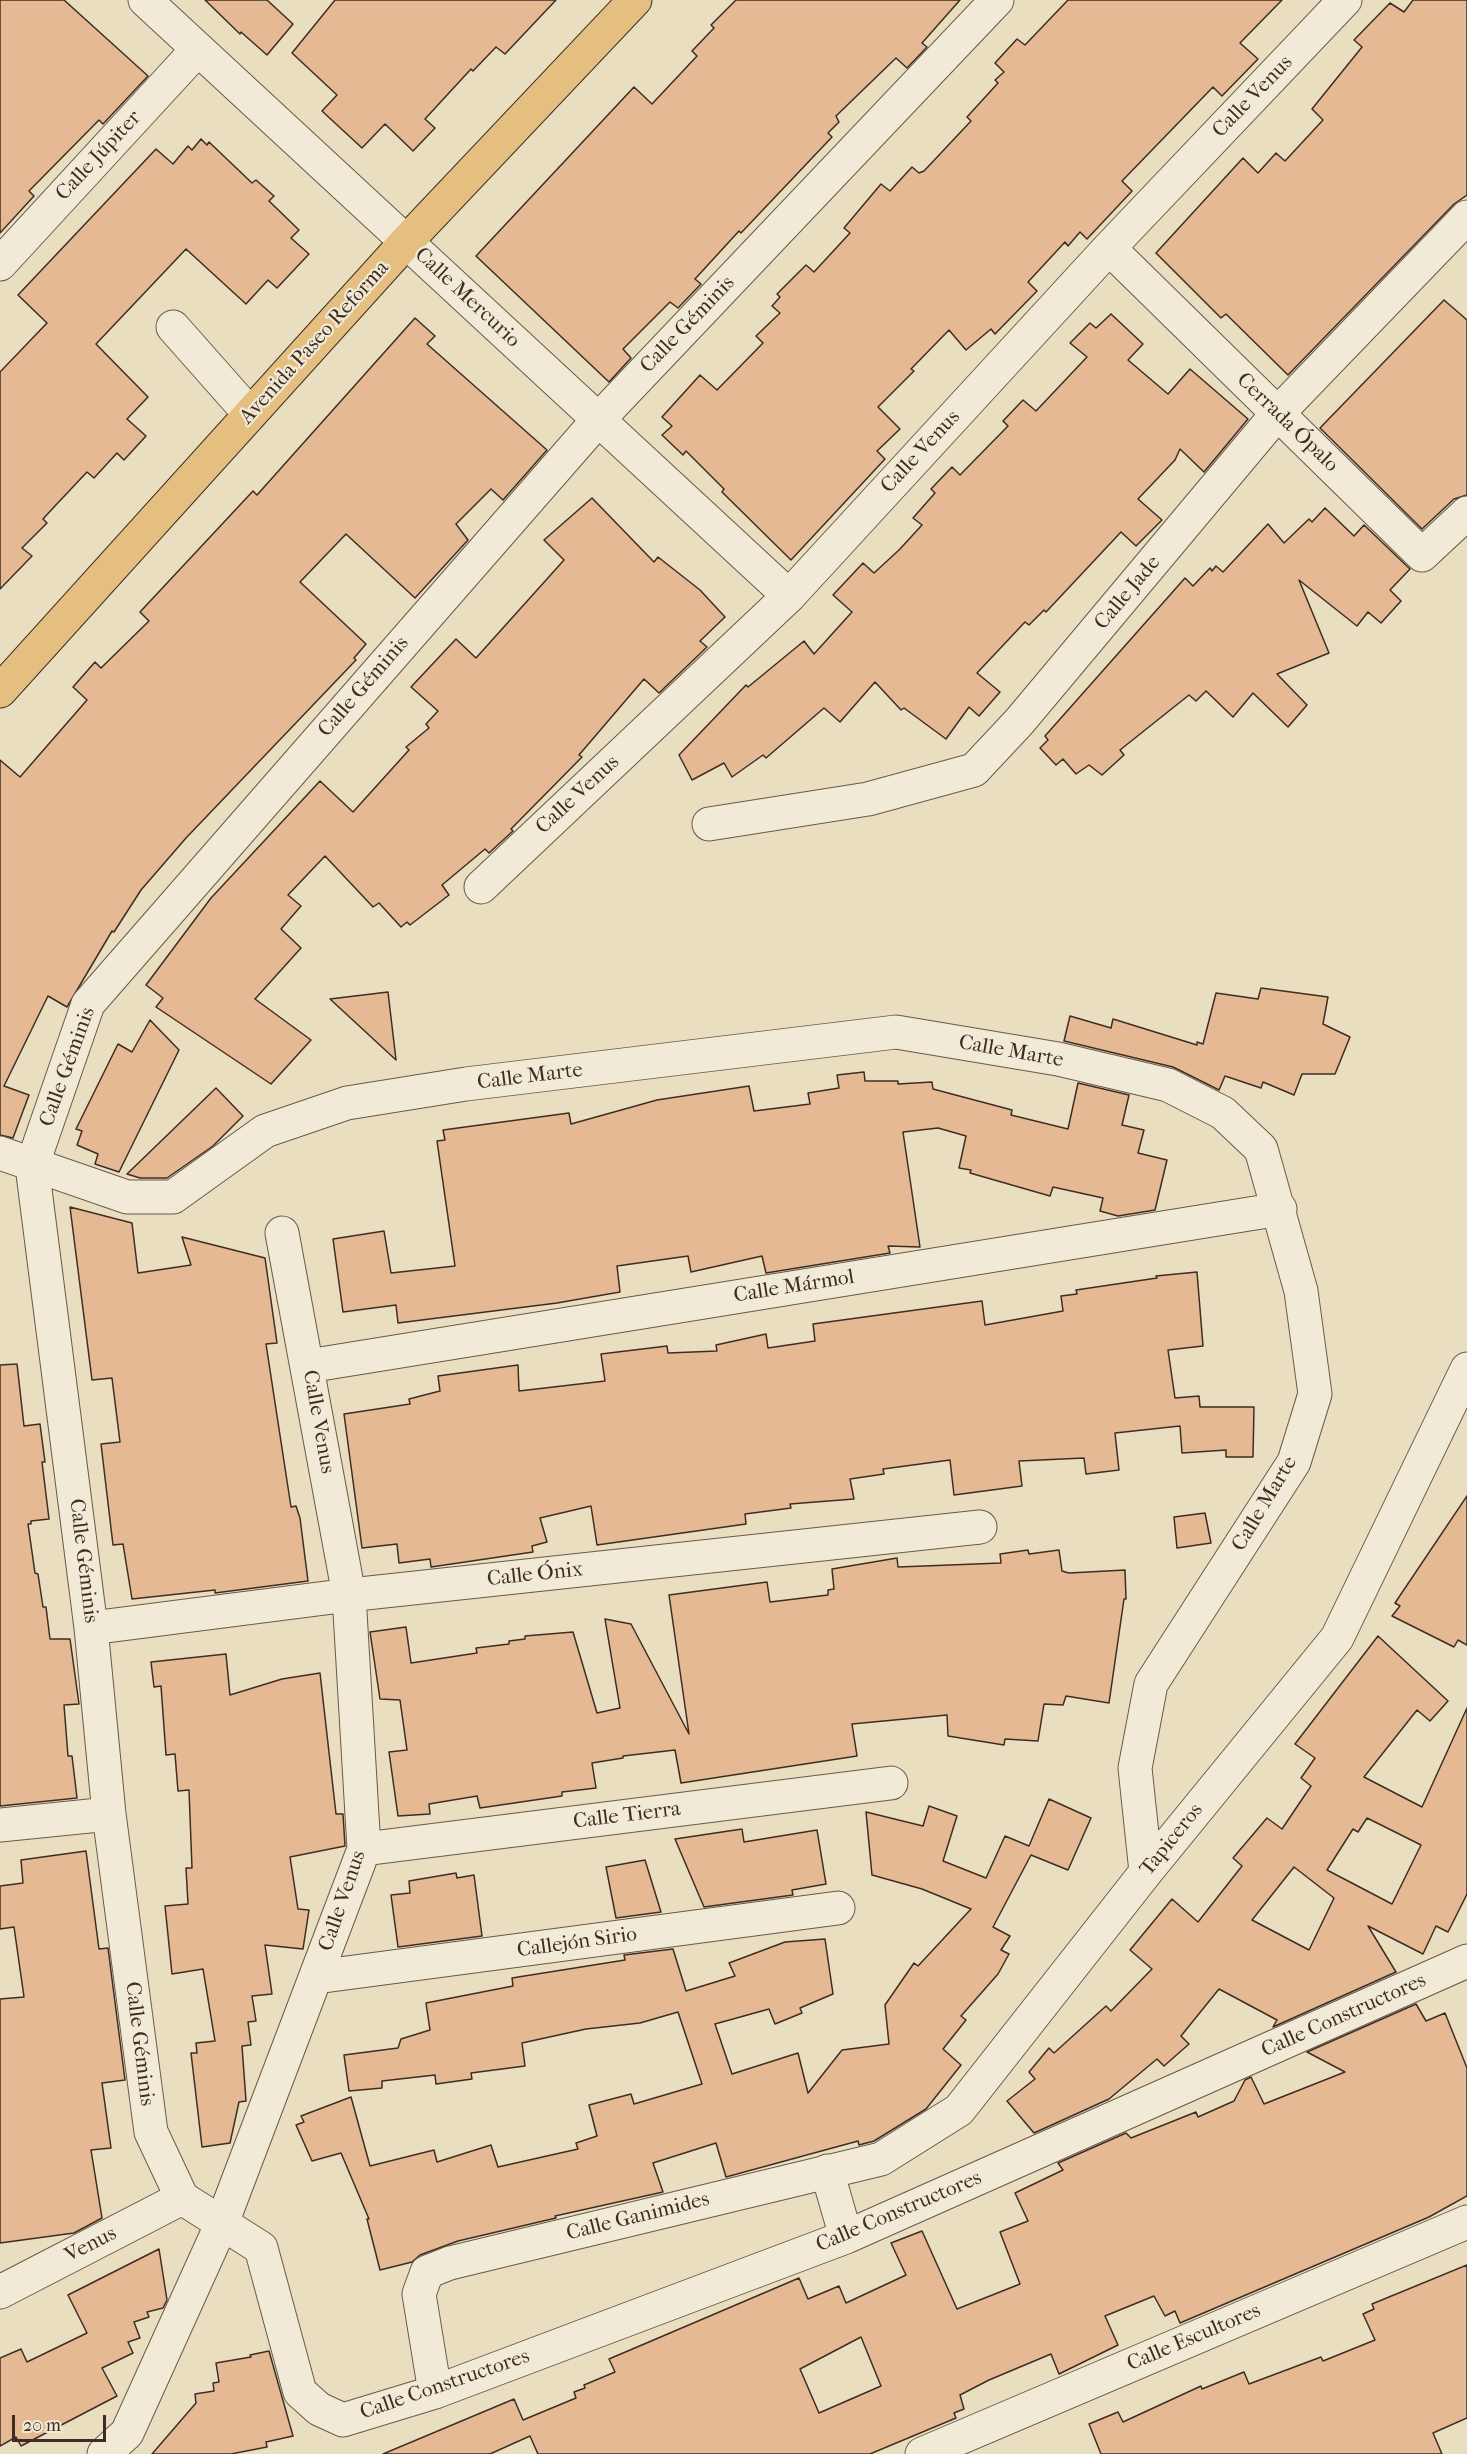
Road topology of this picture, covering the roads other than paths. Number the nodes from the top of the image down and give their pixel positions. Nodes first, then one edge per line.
1 (145, 0) edge
2 (635, 0) edge
3 (997, 0) edge
4 (1345, 0) edge
5 (198, 49) junction
6 (1467, 217) edge
7 (406, 242) junction
8 (1109, 248) junction
9 (0, 264) edge
10 (173, 327) dead end
11 (250, 414) junction
12 (1277, 414) junction
13 (598, 420) junction
14 (1467, 513) edge
15 (789, 596) junction
16 (0, 691) edge
17 (709, 824) dead end
18 (480, 887) dead end
19 (0, 1153) edge
20 (32, 1166) junction
21 (1280, 1209) junction
22 (282, 1233) dead end
23 (308, 1366) junction
24 (1467, 1370) edge
25 (980, 1527) dead end
26 (349, 1595) junction
27 (91, 1628) junction
28 (891, 1783) dead end
29 (109, 1814) junction
30 (0, 1824) edge
31 (364, 1849) junction
32 (1146, 1872) junction
33 (838, 1908) dead end
34 (1467, 1961) edge
35 (316, 1977) junction
36 (827, 2171) junction
37 (182, 2198) junction
38 (1467, 2222) edge
39 (222, 2223) junction
40 (846, 2237) junction
41 (0, 2292) edge
42 (435, 2392) junction
43 (104, 2454) edge
44 (922, 2454) edge

1 - 5 street, Calle Mercurio
2 - 7 main road, Avenida Paseo Reforma
3 - 13 street, Calle Géminis
4 - 8 street, Calle Venus
5 - 7 street, Calle Mercurio
5 - 9 street, Calle Júpiter
6 - 12 street, Calle Jade
7 - 11 main road, Avenida Paseo Reforma
7 - 13 street, Calle Mercurio
8 - 12 street, Cerrada Ópalo
8 - 15 street, Calle Venus
10 - 11 street
11 - 16 main road, Avenida Paseo Reforma
12 - 14 street, Cerrada Ópalo
12 - 17 street, Calle Jade
13 - 15 street, Calle Mercurio
13 - 20 street, Calle Géminis
15 - 18 street, Calle Venus
19 - 20 street, Calle Marte
20 - 21 street, Calle Marte
20 - 27 street, Calle Géminis
21 - 23 street, Calle Mármol
21 - 32 street, Calle Marte
22 - 23 street, Calle Venus
23 - 26 street, Calle Venus
24 - 32 street, Tapiceros
25 - 26 street, Calle Ónix
26 - 27 street, Calle Ónix
26 - 31 street, Calle Venus
27 - 29 street, Calle Géminis
28 - 31 street, Calle Tierra
29 - 30 street
29 - 37 street, Calle Géminis
31 - 35 street, Calle Venus
32 - 36 street, Tapiceros
33 - 35 street, Callejón Sirio
34 - 40 street, Calle Constructores
35 - 39 street, Calle Venus
36 - 40 street
36 - 42 street, Calle Ganimides
37 - 39 street
37 - 41 street, Venus
38 - 44 street, Calle Escultores
39 - 42 street, Calle Constructores
39 - 43 street, Calle Venus
40 - 42 street, Calle Constructores

